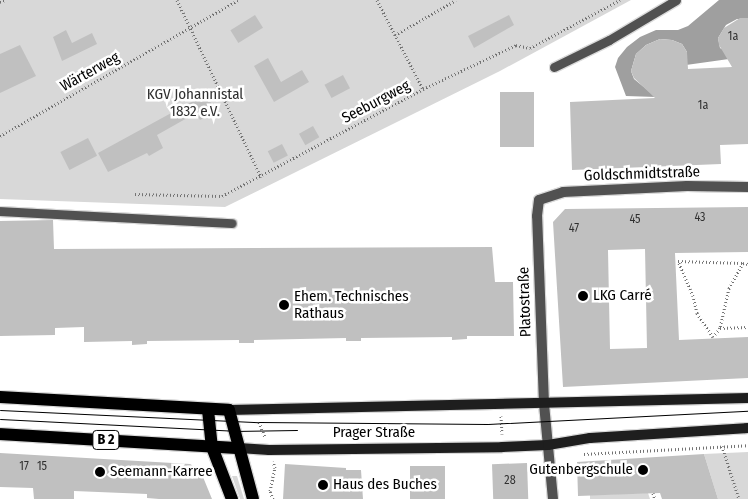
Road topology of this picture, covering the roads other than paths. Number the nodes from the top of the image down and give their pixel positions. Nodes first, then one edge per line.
1 (676, 0) edge
2 (554, 67) dead end
3 (748, 187) edge
4 (539, 200) joint
5 (0, 211) edge
6 (232, 224) dead end
7 (0, 397) edge
8 (748, 398) edge
9 (544, 404) junction
10 (208, 410) junction
11 (229, 410) junction
12 (748, 428) edge
13 (0, 434) edge
14 (548, 445) junction
15 (212, 447) junction
16 (239, 448) junction
17 (232, 499) edge
18 (253, 499) edge
19 (553, 499) edge

1 - 2 lane
3 - 4 street, Goldschmidtstraße
4 - 9 street, Platostraße
5 - 6 lane
7 - 10 main road, Prager Straße
8 - 9 main road, Prager Straße
9 - 11 main road, Prager Straße
9 - 14 street, Platostraße
10 - 11 main road, Prager Straße
10 - 15 main road
11 - 16 main road
12 - 14 main road, Prager Straße
13 - 15 main road, Prager Straße / B 2
14 - 16 main road, Prager Straße
14 - 19 street, Platostraße
15 - 16 main road, Prager Straße / B 2
15 - 17 main road
16 - 18 main road

